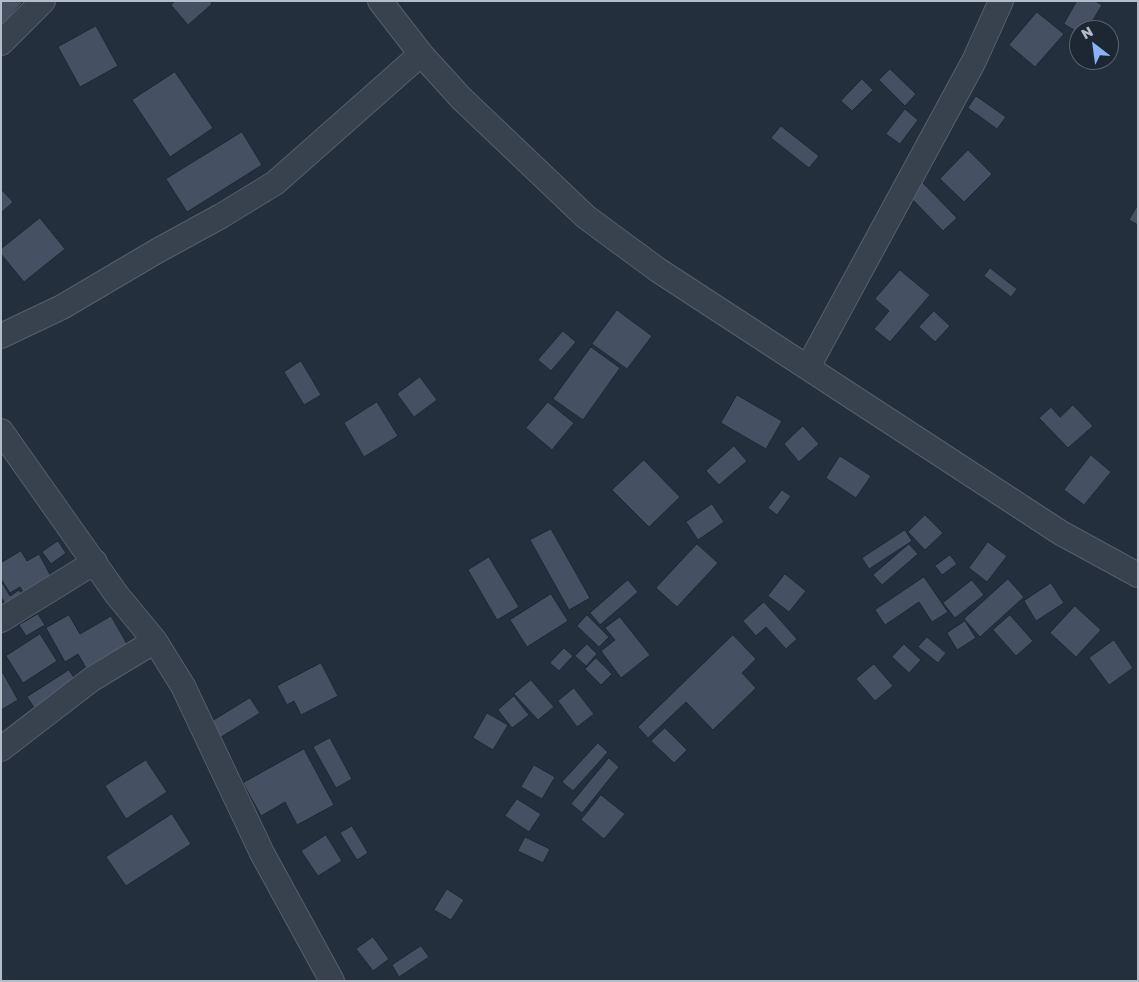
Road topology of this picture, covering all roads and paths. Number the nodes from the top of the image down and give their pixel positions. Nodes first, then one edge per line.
1 (43, 1) edge
2 (380, 1) edge
3 (1001, 1) edge
4 (1, 43) edge
5 (421, 54) junction
6 (1, 336) edge
7 (808, 367) junction
8 (1, 431) edge
9 (95, 562) junction
10 (1138, 575) edge
11 (1, 620) edge
12 (155, 641) junction
13 (1, 749) edge
14 (332, 981) edge

1 - 4 street
2 - 5 street
3 - 7 street
5 - 6 street
5 - 7 street
7 - 10 street
8 - 9 street
9 - 11 street
9 - 12 street
12 - 13 street
12 - 14 street

